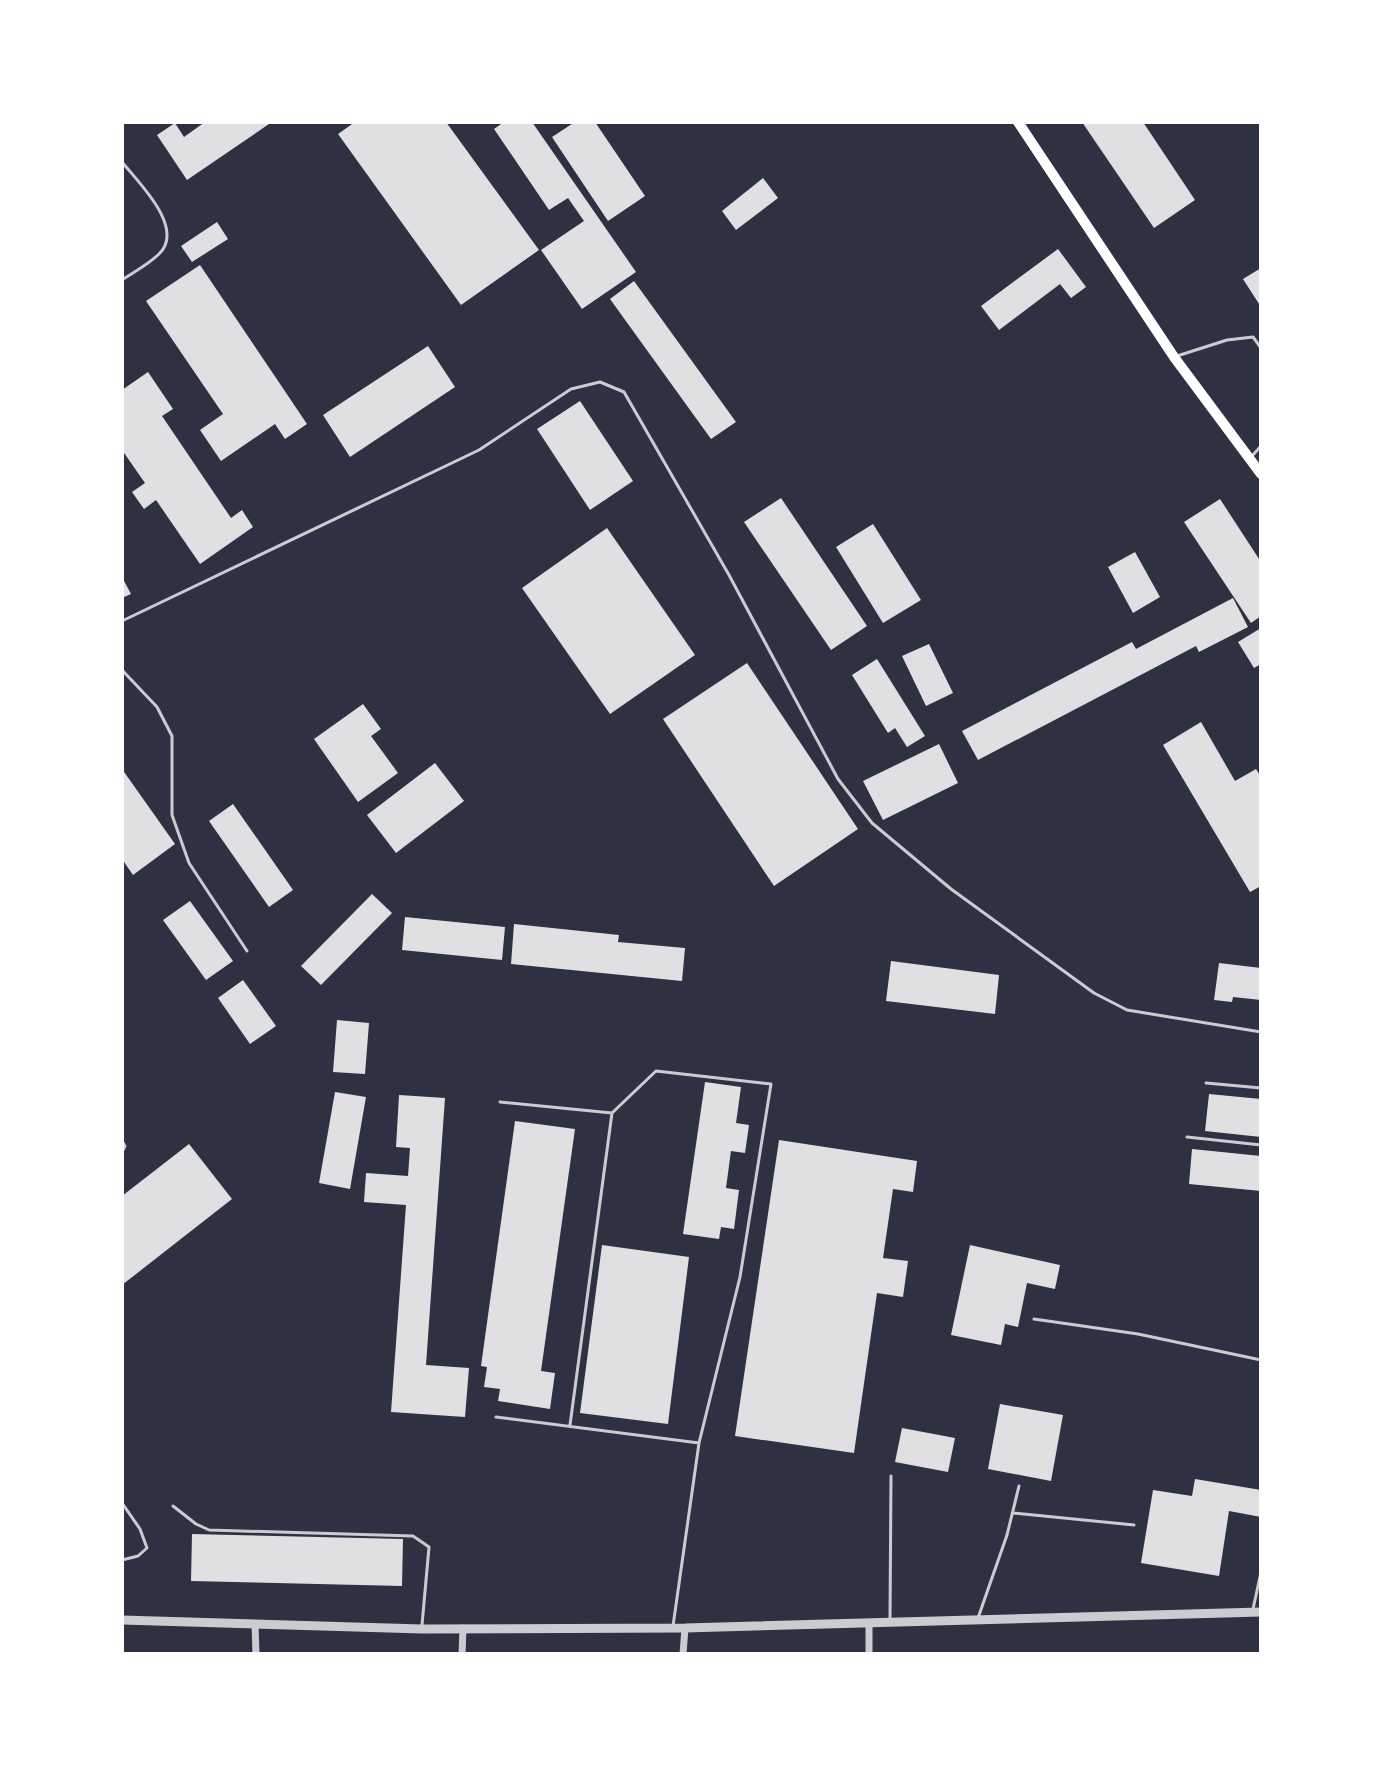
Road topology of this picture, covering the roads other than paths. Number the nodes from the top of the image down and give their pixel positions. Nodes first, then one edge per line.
1 (1018, 122) edge
2 (122, 162) edge
3 (122, 280) edge
4 (1261, 348) edge
5 (1174, 357) junction
6 (1261, 446) edge
7 (1250, 459) junction
8 (1261, 474) edge
9 (122, 621) edge
10 (122, 670) edge
11 (247, 951) dead end
12 (1261, 1032) edge
13 (1206, 1083) dead end
14 (1261, 1088) edge
15 (500, 1102) dead end
16 (612, 1113) junction
17 (1187, 1137) dead end
18 (122, 1141) edge
19 (1261, 1145) edge
20 (122, 1152) edge
21 (1034, 1319) dead end
22 (1261, 1360) edge
23 (496, 1417) dead end
24 (570, 1425) junction
25 (699, 1443) junction
26 (891, 1476) dead end
27 (1019, 1486) dead end
28 (122, 1503) edge
29 (173, 1506) dead end
30 (1013, 1513) junction
31 (1134, 1525) dead end
32 (122, 1560) edge
33 (1261, 1572) edge
34 (1257, 1612) edge
35 (122, 1620) edge
36 (977, 1621) junction
37 (255, 1624) junction
38 (890, 1624) junction
39 (869, 1625) junction
40 (463, 1628) junction
41 (672, 1628) junction
42 (685, 1628) junction
43 (422, 1629) junction
44 (256, 1654) edge
45 (462, 1654) edge
46 (683, 1654) edge
47 (869, 1654) edge

1 - 5 main road
2 - 3 lane
4 - 5 lane
5 - 7 main road
6 - 7 lane
7 - 8 main road
9 - 12 lane
10 - 11 lane
13 - 14 lane
15 - 16 lane
16 - 24 lane
16 - 25 lane
17 - 19 lane
18 - 20 lane
21 - 22 lane
23 - 24 lane
24 - 25 lane
25 - 41 lane
26 - 38 lane
27 - 30 lane
28 - 32 lane
29 - 43 lane
30 - 31 lane
30 - 36 lane
33 - 34 lane
34 - 36 street
35 - 37 street
36 - 38 street
37 - 43 street
37 - 44 street
38 - 39 street
39 - 42 street
39 - 47 street
40 - 41 street
40 - 43 street
40 - 45 street
41 - 42 street
42 - 46 street

